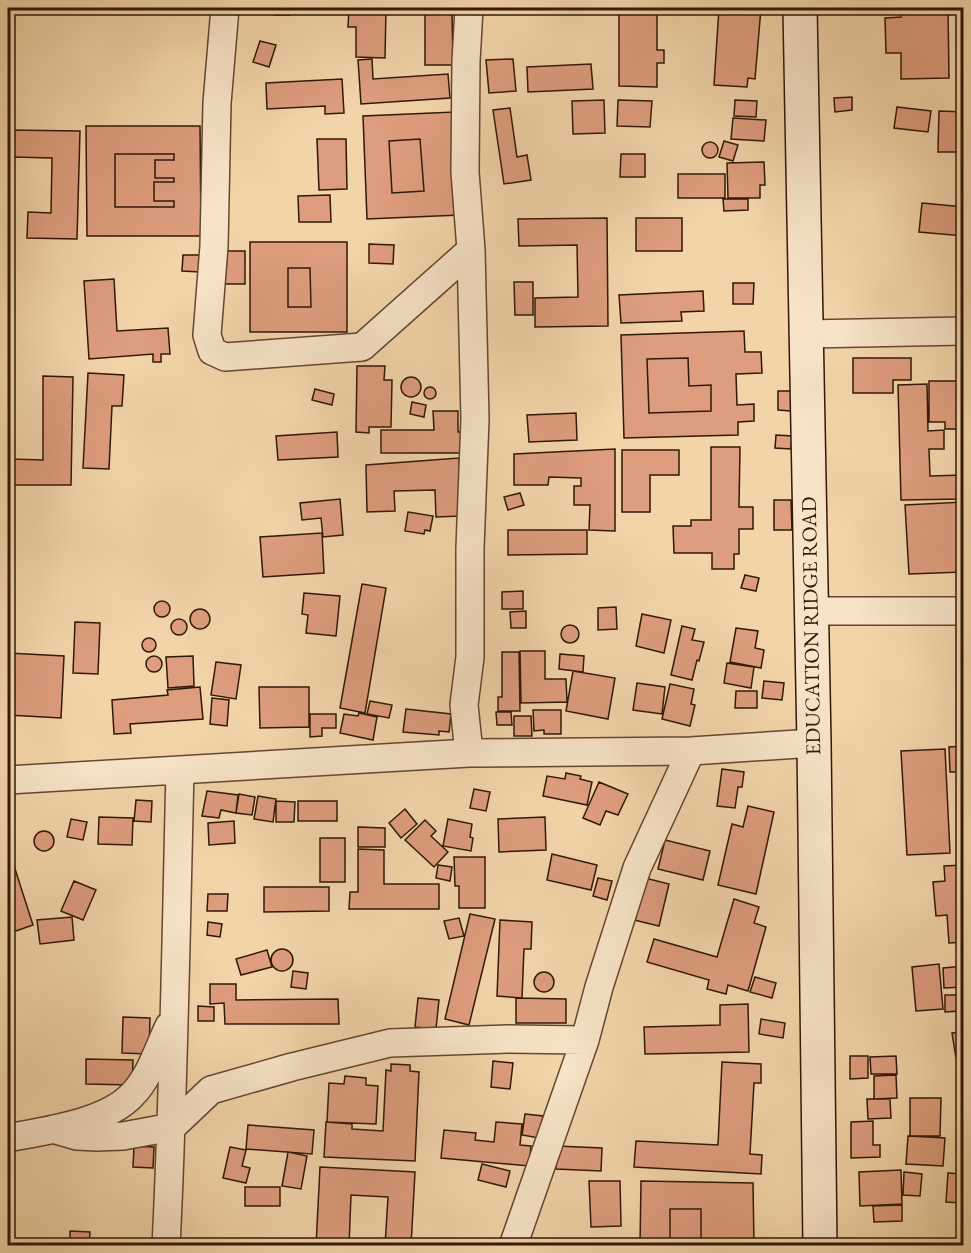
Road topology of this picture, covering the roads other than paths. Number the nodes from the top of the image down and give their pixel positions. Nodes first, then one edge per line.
1 (225, 8) edge
2 (469, 8) edge
3 (801, 8) edge
4 (471, 250) junction
5 (963, 331) edge
6 (807, 334) junction
7 (811, 611) junction
8 (963, 612) edge
9 (814, 743) junction
10 (691, 751) junction
11 (469, 753) junction
12 (180, 771) junction
13 (8, 780) edge
14 (173, 1017) junction
15 (585, 1040) junction
16 (172, 1127) junction
17 (53, 1129) junction
18 (8, 1138) edge
19 (166, 1245) edge
20 (513, 1245) edge
21 (820, 1245) edge

1 - 4 street
2 - 4 street
3 - 6 main road, EDUCATION RIDGE ROAD
4 - 11 street
5 - 6 street
6 - 7 main road, EDUCATION RIDGE ROAD
7 - 8 street
7 - 9 main road, EDUCATION RIDGE ROAD
9 - 10 street
9 - 21 main road, EDUCATION RIDGE ROAD
10 - 11 street
10 - 15 street
11 - 12 street
12 - 13 street
12 - 14 street
14 - 16 street
14 - 17 street
15 - 16 street
15 - 20 street
16 - 17 street
16 - 19 street
17 - 18 street

